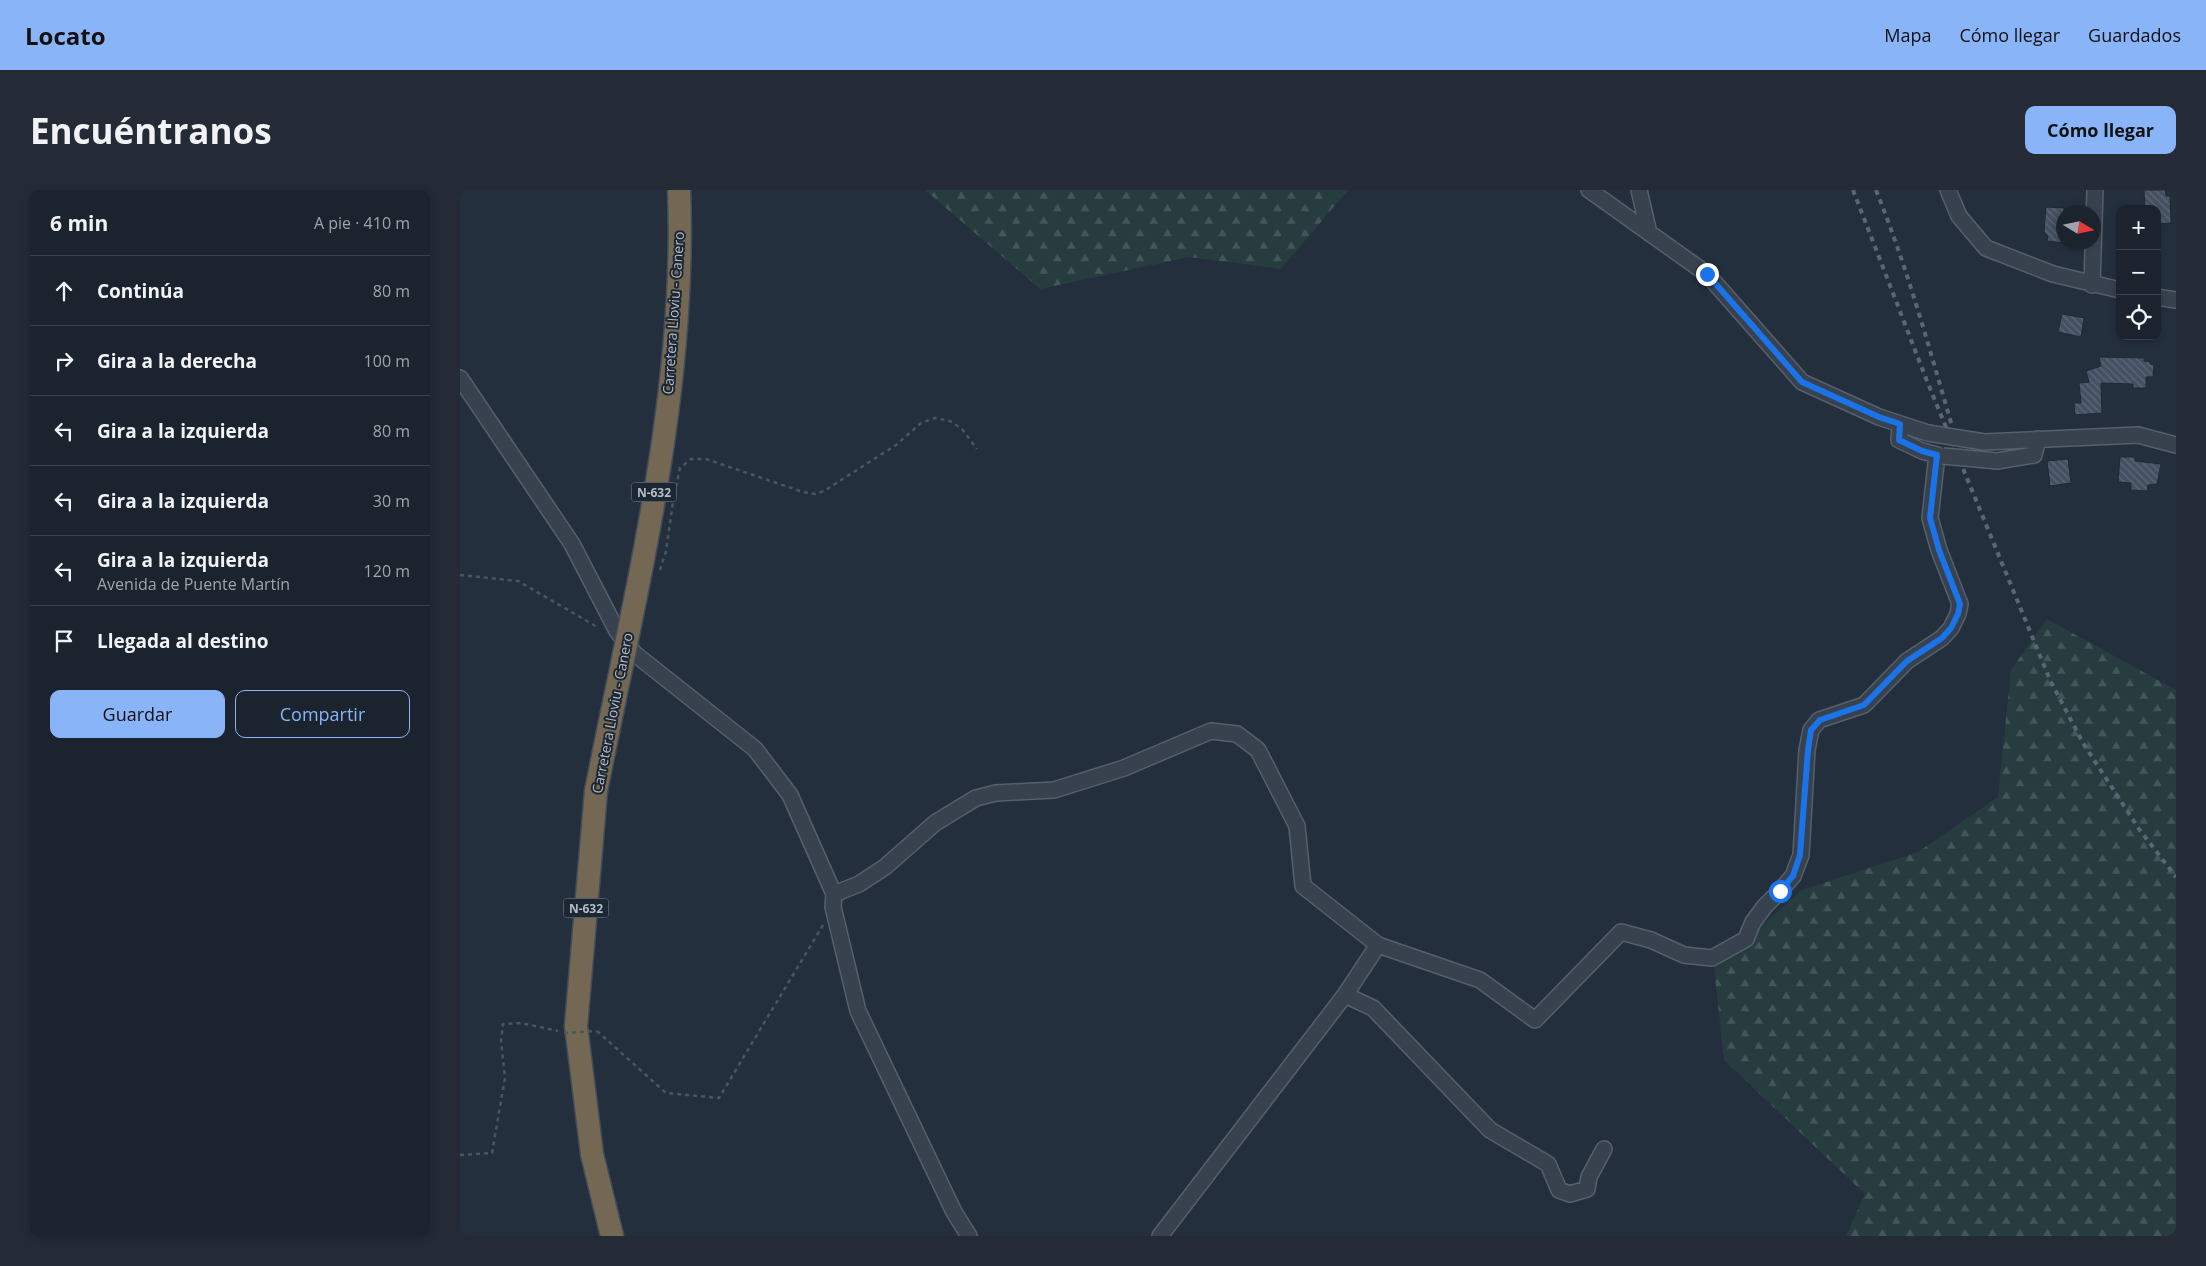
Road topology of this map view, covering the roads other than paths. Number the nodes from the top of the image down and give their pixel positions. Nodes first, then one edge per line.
1 (679, 190) edge
2 (1589, 190) edge
3 (1639, 190) edge
4 (1948, 190) edge
5 (2095, 190) edge
6 (1649, 233) junction
7 (2092, 285) junction
8 (2116, 289) edge
9 (2161, 298) edge
10 (2176, 300) edge
11 (460, 378) edge
12 (1900, 424) junction
13 (2038, 439) junction
14 (2176, 445) edge
15 (1940, 456) junction
16 (834, 901) junction
17 (1378, 945) junction
18 (1345, 995) junction
19 (1604, 1149) dead end
20 (612, 1236) edge
21 (969, 1236) edge
22 (1160, 1236) edge

1 - 20 highway, Carretera Lloviu - Canero / N-632, bridge
2 - 6 street
3 - 6 street
4 - 7 street
5 - 7 street
6 - 12 street
7 - 8 street
9 - 10 street
11 - 16 street
12 - 13 street, bridge
12 - 15 street
13 - 14 street
13 - 15 street, bridge
15 - 17 street
16 - 17 street
16 - 21 street
17 - 18 street
18 - 19 street
18 - 22 street

